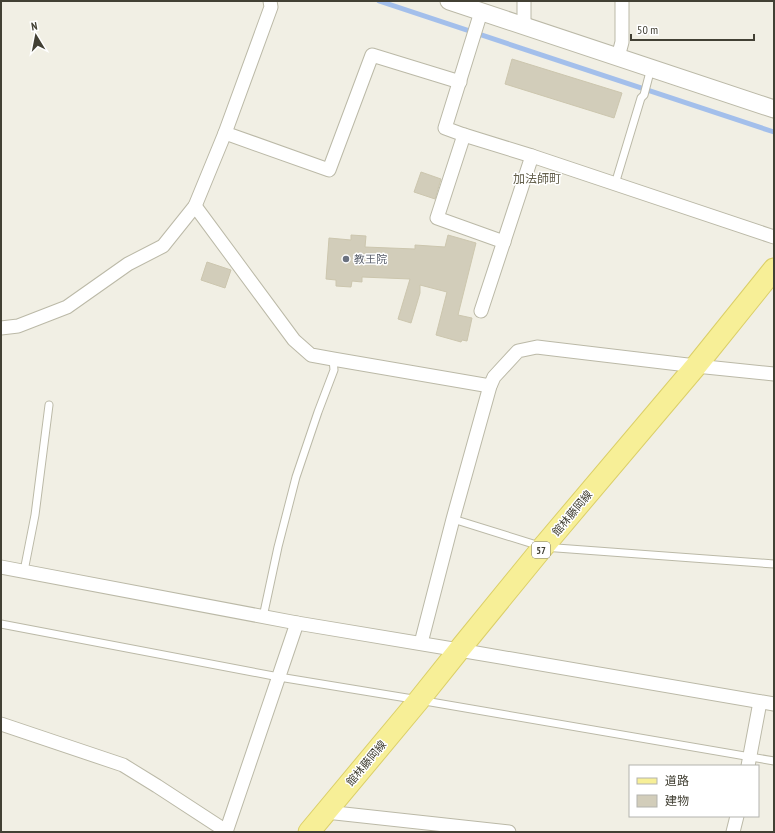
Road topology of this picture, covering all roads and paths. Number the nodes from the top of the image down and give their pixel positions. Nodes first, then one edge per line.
1 (270, 1) edge
2 (449, 1) edge
3 (524, 1) edge
4 (622, 1) edge
5 (481, 12) junction
6 (524, 26) junction
7 (618, 57) junction
8 (651, 68) junction
9 (460, 82) junction
10 (774, 109) edge
11 (225, 133) junction
12 (464, 135) junction
13 (532, 156) junction
14 (615, 184) junction
15 (195, 206) junction
16 (774, 237) edge
17 (504, 242) junction
18 (774, 269) edge
19 (482, 311) dead end
20 (1, 328) edge
21 (333, 359) junction
22 (696, 366) junction
23 (774, 374) edge
24 (490, 386) junction
25 (49, 405) dead end
26 (453, 519) junction
27 (543, 547) junction
28 (774, 564) edge
29 (1, 567) edge
30 (24, 571) junction
31 (263, 617) junction
32 (297, 623) junction
33 (1, 624) edge
34 (421, 643) junction
35 (459, 650) junction
36 (279, 677) junction
37 (419, 700) junction
38 (760, 702) junction
39 (774, 704) edge
40 (1, 724) edge
41 (749, 761) edge
42 (774, 761) edge
43 (326, 812) junction
44 (737, 817) edge
45 (226, 832) edge
46 (309, 832) edge
47 (509, 832) edge
48 (733, 832) edge

1 - 11 street
2 - 5 street
3 - 6 street
4 - 7 street
5 - 6 street
5 - 9 street
6 - 7 street
7 - 8 street
8 - 10 street
8 - 14 lane
9 - 11 street
9 - 12 street
11 - 15 street
12 - 13 street
12 - 17 street
13 - 14 street
13 - 17 street
14 - 16 street
15 - 20 street
15 - 21 street
17 - 19 street
18 - 22 main road, 館林藤岡線 / 57
21 - 24 street
21 - 31 lane
22 - 23 street
22 - 24 street
22 - 27 main road, 館林藤岡線 / 57
24 - 26 street
25 - 30 lane
26 - 27 lane
26 - 34 street
27 - 28 lane
27 - 35 main road, 館林藤岡線 / 57
29 - 30 street
30 - 31 street
31 - 32 street
32 - 34 street
32 - 36 street
33 - 36 lane
34 - 35 street
35 - 37 main road, 館林藤岡線 / 57
35 - 38 street
36 - 37 lane
36 - 45 street
37 - 41 lane
37 - 43 main road, 館林藤岡線 / 57
38 - 39 street
38 - 41 street
40 - 45 street
41 - 42 lane
43 - 46 main road, 館林藤岡線 / 57
43 - 47 street
44 - 48 street

